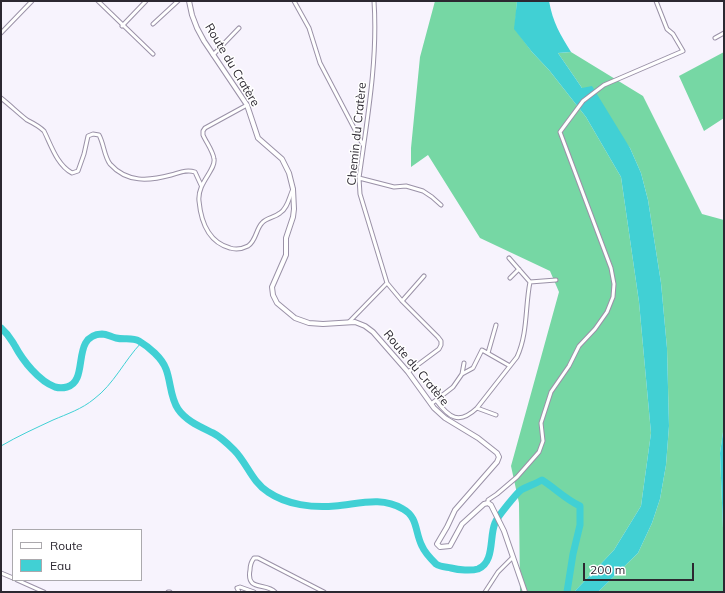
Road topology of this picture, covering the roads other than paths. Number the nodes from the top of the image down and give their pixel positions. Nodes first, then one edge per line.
1 (32, 1) edge
2 (98, 1) edge
3 (146, 1) edge
4 (178, 1) edge
5 (189, 1) edge
6 (294, 1) edge
7 (374, 1) edge
8 (656, 1) edge
9 (153, 24) dead end
10 (122, 26) junction
11 (239, 28) dead end
12 (1, 33) edge
13 (724, 33) edge
14 (715, 38) dead end
15 (153, 54) dead end
16 (213, 55) junction
17 (1, 98) edge
18 (247, 105) junction
19 (363, 146) junction
20 (359, 178) junction
21 (201, 185) junction
22 (293, 189) junction
23 (441, 205) dead end
24 (509, 258) dead end
25 (519, 269) junction
26 (424, 276) dead end
27 (510, 278) dead end
28 (556, 280) dead end
29 (530, 282) junction
30 (387, 283) junction
31 (402, 301) junction
32 (349, 322) junction
33 (496, 325) dead end
34 (488, 353) junction
35 (464, 363) dead end
36 (510, 366) junction
37 (408, 372) junction
38 (462, 374) junction
39 (436, 400) junction
40 (431, 404) junction
41 (477, 408) junction
42 (496, 415) dead end
43 (488, 503) junction
44 (513, 557) junction
45 (1, 573) edge
46 (12, 578) edge
47 (19, 581) edge
48 (44, 592) edge
49 (239, 592) edge
50 (254, 592) edge
51 (275, 592) edge
52 (324, 592) edge
53 (485, 592) edge
54 (525, 592) edge

1 - 12 street
2 - 10 street
3 - 10 street
4 - 9 street
5 - 16 street, Route du Cratère
6 - 19 street
7 - 19 street, Chemin du Cratère
8 - 43 street
10 - 15 street
11 - 16 street
13 - 14 street
16 - 18 street, Route du Cratère
17 - 21 street
18 - 21 street
18 - 22 street, Route du Cratère
19 - 20 street, Chemin du Cratère
20 - 23 street
20 - 30 street, Chemin du Cratère
21 - 22 street
22 - 32 street, Route du Cratère
24 - 25 street
25 - 27 street
25 - 29 street
26 - 31 street
28 - 29 street
29 - 36 street
30 - 31 street, Chemin du Cratère
30 - 32 street
31 - 37 street, Chemin du Cratère
32 - 37 street, Route du Cratère
33 - 34 street
34 - 36 street
34 - 38 street
35 - 38 street
36 - 41 street
37 - 40 street, Route du Cratère
38 - 39 street
39 - 40 street
39 - 41 street
40 - 43 street, Route du Cratère
41 - 42 street
43 - 44 street
44 - 53 street
44 - 54 street
45 - 46 street
47 - 48 street
49 - 50 street
51 - 52 street

